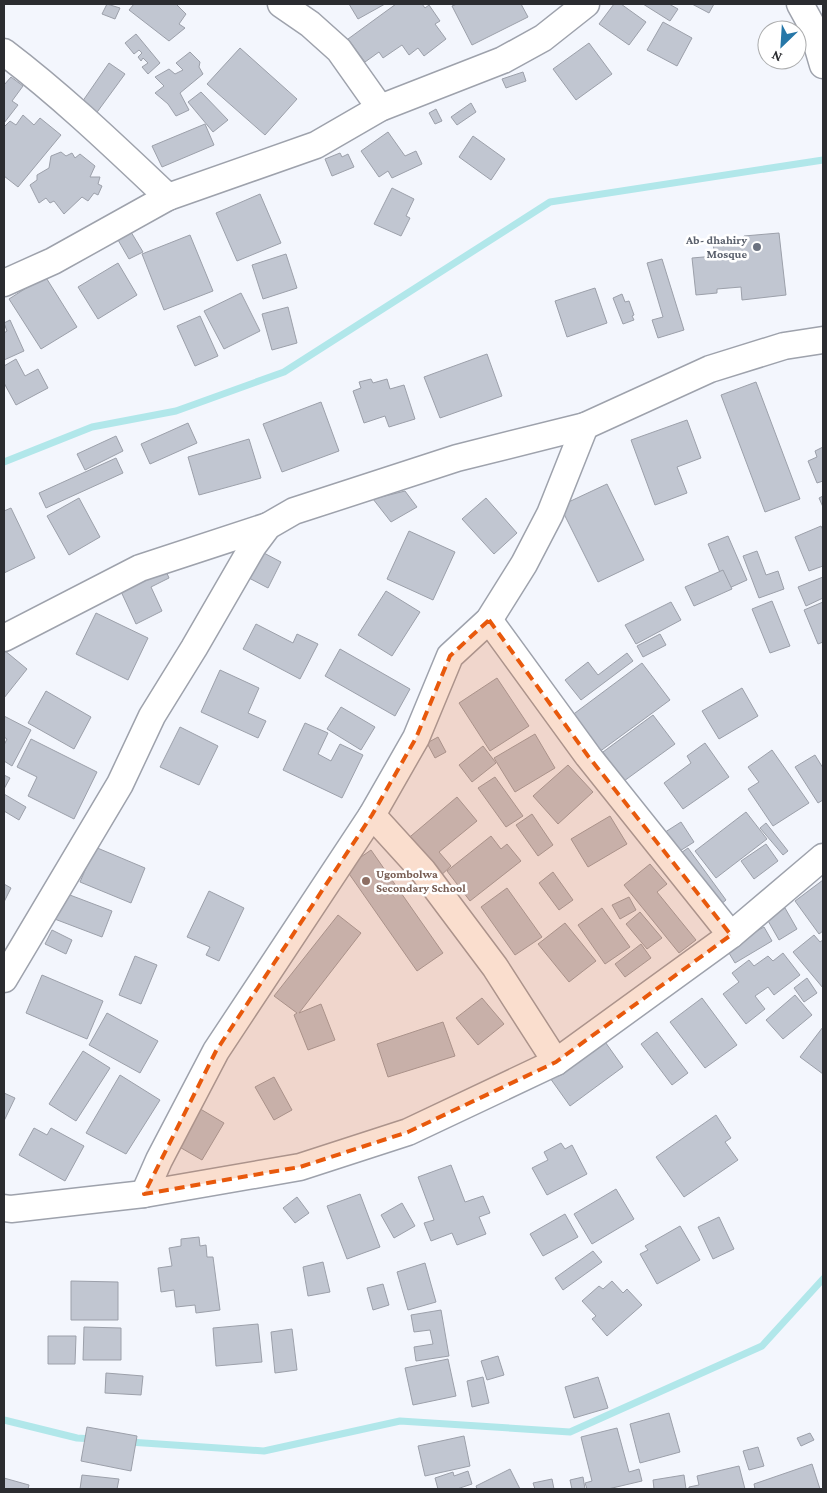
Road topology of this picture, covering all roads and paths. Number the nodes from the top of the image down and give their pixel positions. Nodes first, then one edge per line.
1 (281, 4) edge
2 (586, 4) edge
3 (800, 4) edge
4 (4, 52) edge
5 (823, 65) edge
6 (380, 108) junction
7 (168, 197) junction
8 (4, 283) edge
9 (823, 340) edge
10 (585, 426) junction
11 (268, 526) junction
12 (489, 620) junction
13 (4, 638) edge
14 (372, 814) junction
15 (823, 857) edge
16 (731, 935) junction
17 (4, 978) edge
18 (556, 1062) junction
19 (144, 1194) junction
20 (4, 1208) edge

1 - 6 street
2 - 6 street
3 - 5 street
4 - 7 street
6 - 7 street
7 - 8 street
9 - 10 street
10 - 11 street
10 - 12 street
11 - 13 street
11 - 17 street
12 - 14 street
12 - 16 street
14 - 18 street
14 - 19 street
15 - 16 street
16 - 18 street
18 - 19 street
19 - 20 street

